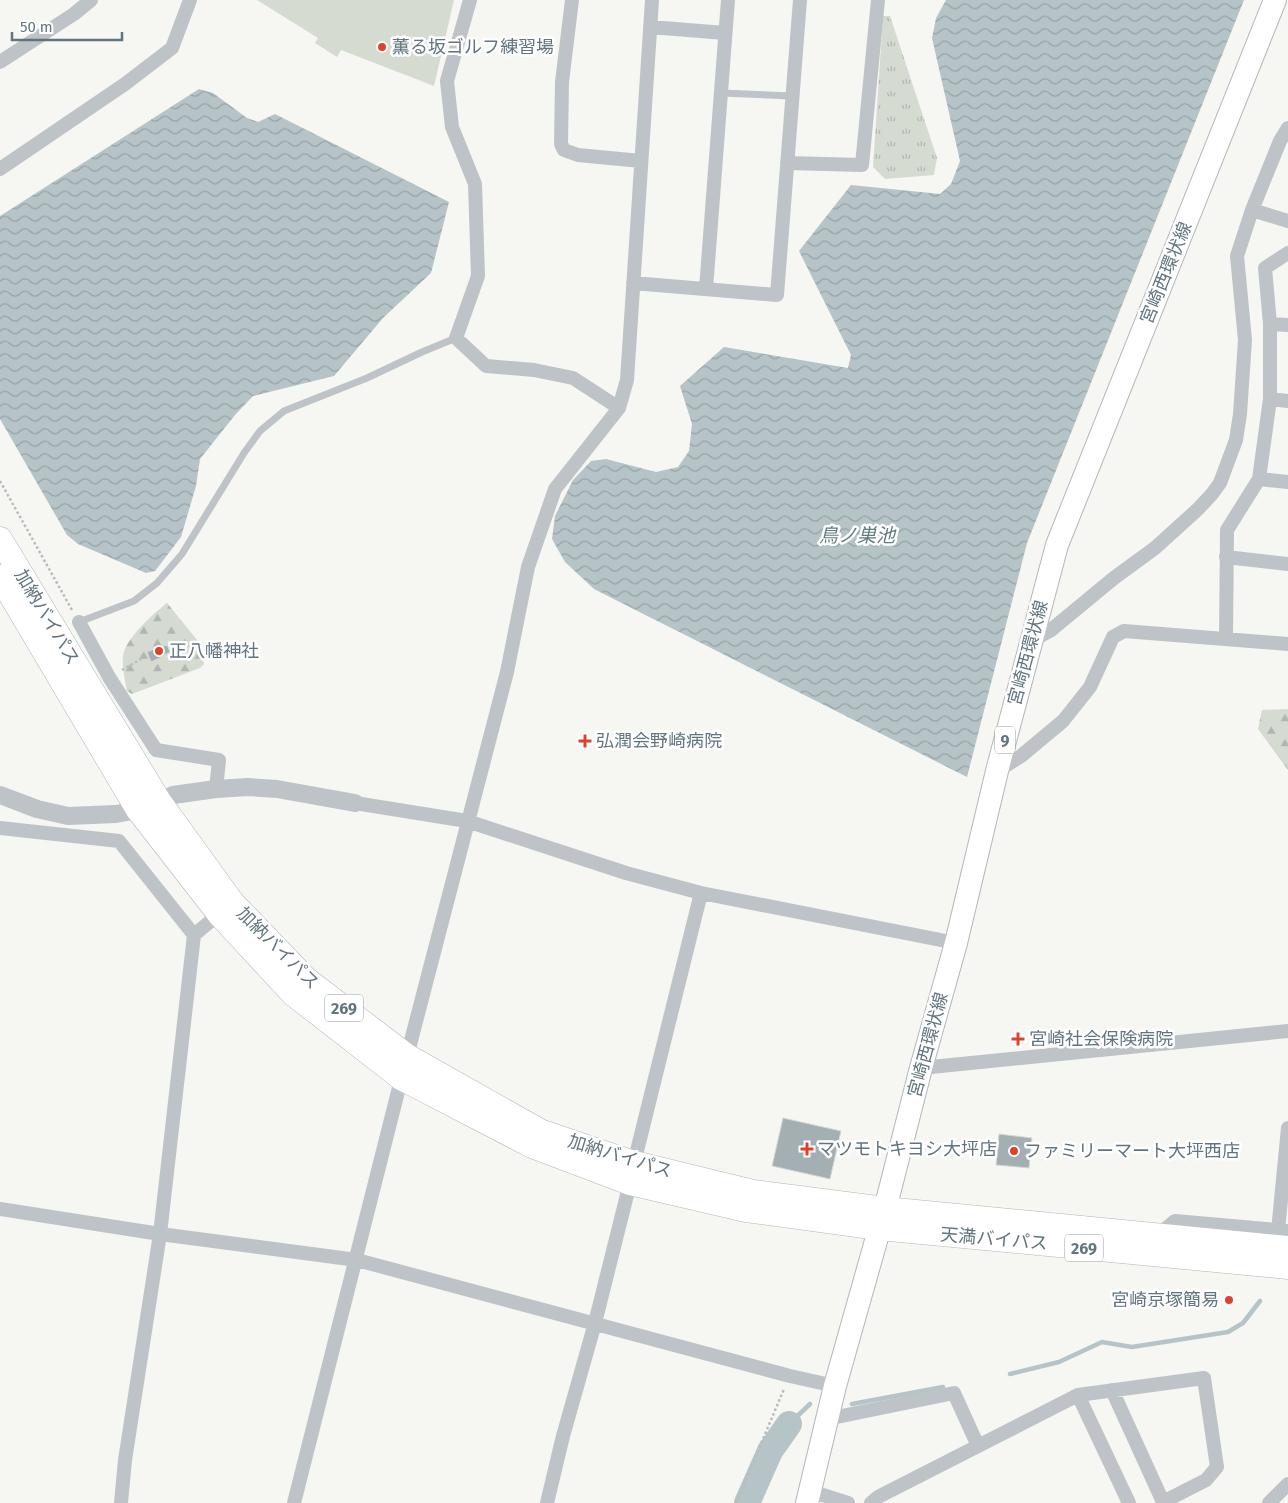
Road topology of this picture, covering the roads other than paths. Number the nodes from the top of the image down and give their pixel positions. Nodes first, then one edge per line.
1 (90, 0) edge
2 (190, 0) edge
3 (470, 0) edge
4 (572, 0) edge
5 (652, 0) edge
6 (728, 0) edge
7 (800, 0) edge
8 (878, 0) edge
9 (1275, 0) edge
10 (650, 27) junction
11 (725, 33) junction
12 (0, 62) edge
13 (721, 93) junction
14 (792, 96) junction
15 (1288, 128) edge
16 (641, 160) junction
17 (787, 163) junction
18 (0, 169) edge
19 (1252, 210) junction
20 (1288, 221) edge
21 (1288, 253) edge
22 (634, 283) junction
23 (706, 289) junction
24 (1270, 324) junction
25 (1288, 326) edge
26 (456, 338) junction
27 (1270, 399) junction
28 (1288, 401) edge
29 (619, 408) junction
30 (1258, 479) junction
31 (1288, 482) edge
32 (0, 539) edge
33 (1226, 557) junction
34 (1288, 564) edge
35 (0, 577) edge
36 (79, 622) joint
37 (1226, 639) junction
38 (1031, 641) junction
39 (1288, 644) edge
40 (997, 771) junction
41 (216, 789) junction
42 (0, 796) edge
43 (355, 802) joint
44 (148, 806) junction
45 (467, 821) junction
46 (0, 828) edge
47 (701, 893) junction
48 (219, 914) junction
49 (194, 936) junction
50 (956, 943) junction
51 (1288, 1031) edge
52 (404, 1067) junction
53 (921, 1068) junction
54 (1288, 1128) edge
55 (632, 1173) junction
56 (0, 1210) edge
57 (882, 1219) junction
58 (160, 1234) junction
59 (1285, 1237) edge
60 (356, 1260) junction
61 (1288, 1268) edge
62 (596, 1324) junction
63 (835, 1386) junction
64 (1112, 1390) junction
65 (1078, 1395) junction
66 (827, 1419) junction
67 (978, 1446) junction
68 (1288, 1484) edge
69 (809, 1497) edge
70 (121, 1503) edge
71 (294, 1503) edge
72 (547, 1503) edge
73 (848, 1503) edge
74 (872, 1503) edge
75 (1129, 1503) edge
76 (1269, 1503) edge

1 - 12 street
2 - 18 street
3 - 26 street
4 - 16 street
5 - 10 street
6 - 11 street
7 - 14 street
8 - 17 street
9 - 38 main road, 宮崎西環状線 / 9
10 - 11 street
10 - 16 street
11 - 13 street
13 - 14 lane
13 - 23 street
14 - 17 street
15 - 19 street
16 - 22 street
17 - 23 street
19 - 20 street
19 - 38 street
21 - 24 street
22 - 23 street
22 - 29 street
24 - 25 street
24 - 27 street
26 - 29 street
26 - 36 lane
27 - 28 street
27 - 30 street
29 - 45 street
30 - 31 street
30 - 33 street
32 - 44 highway, 加納バイパス / 269
33 - 34 street
33 - 37 street
35 - 44 highway, 加納バイパス / 269
36 - 41 street
37 - 39 street
37 - 40 street
38 - 40 main road, 宮崎西環状線 / 9
40 - 50 main road, 宮崎西環状線 / 9
41 - 43 street
41 - 44 street
42 - 44 street
43 - 45 street
44 - 48 highway, 加納バイパス / 269
44 - 52 highway, 加納バイパス / 269
45 - 47 street
45 - 52 street
46 - 49 street
47 - 50 street
47 - 55 street
48 - 49 street
48 - 52 highway, 加納バイパス / 269
49 - 58 street
50 - 53 main road, 宮崎西環状線 / 9
51 - 53 street
52 - 55 highway, 加納バイパス / 269
52 - 60 street
53 - 57 main road, 宮崎西環状線 / 9
54 - 59 street
55 - 57 highway, 加納バイパス / 269
55 - 62 street
56 - 58 street
57 - 59 highway, 天満バイパス / 269
57 - 61 highway, 天満バイパス / 269
57 - 63 main road, 宮崎西環状線 / 9
58 - 60 street
58 - 70 street
60 - 62 street
60 - 71 street
62 - 63 street
62 - 72 street
63 - 66 main road, 宮崎西環状線 / 9
64 - 64 street
64 - 65 street
65 - 67 street
65 - 75 street
66 - 67 street
66 - 69 main road, 宮崎西環状線 / 9
67 - 74 street
68 - 76 street
69 - 73 street

